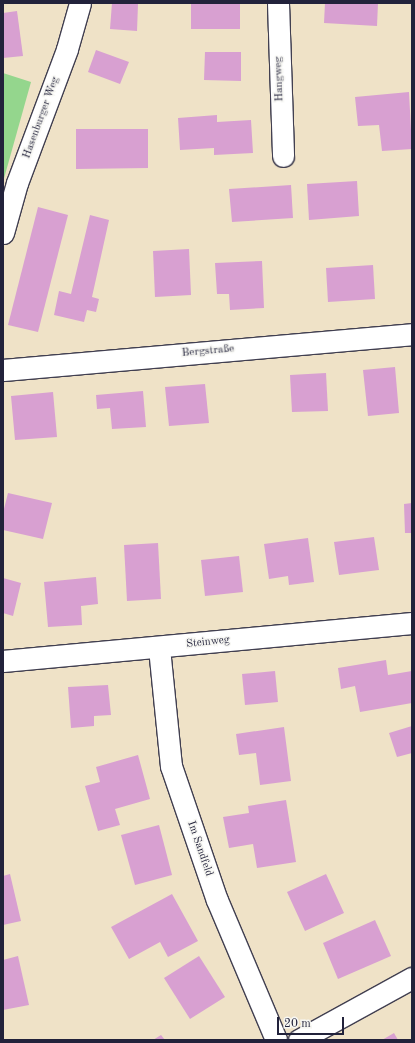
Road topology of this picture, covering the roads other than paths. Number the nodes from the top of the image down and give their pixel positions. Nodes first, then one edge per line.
1 (80, 3) edge
2 (278, 3) edge
3 (283, 156) dead end
4 (3, 233) edge
5 (412, 334) edge
6 (3, 370) edge
7 (412, 623) edge
8 (159, 648) junction
9 (3, 661) edge
10 (412, 978) edge
11 (276, 1040) edge
12 (299, 1040) edge

1 - 4 street, Hasenburger Weg
2 - 3 street, Hangweg
5 - 6 street, Bergstraße
7 - 8 street, Steinweg
8 - 9 street, Steinweg
8 - 11 street, Im Sandfeld
10 - 12 street

